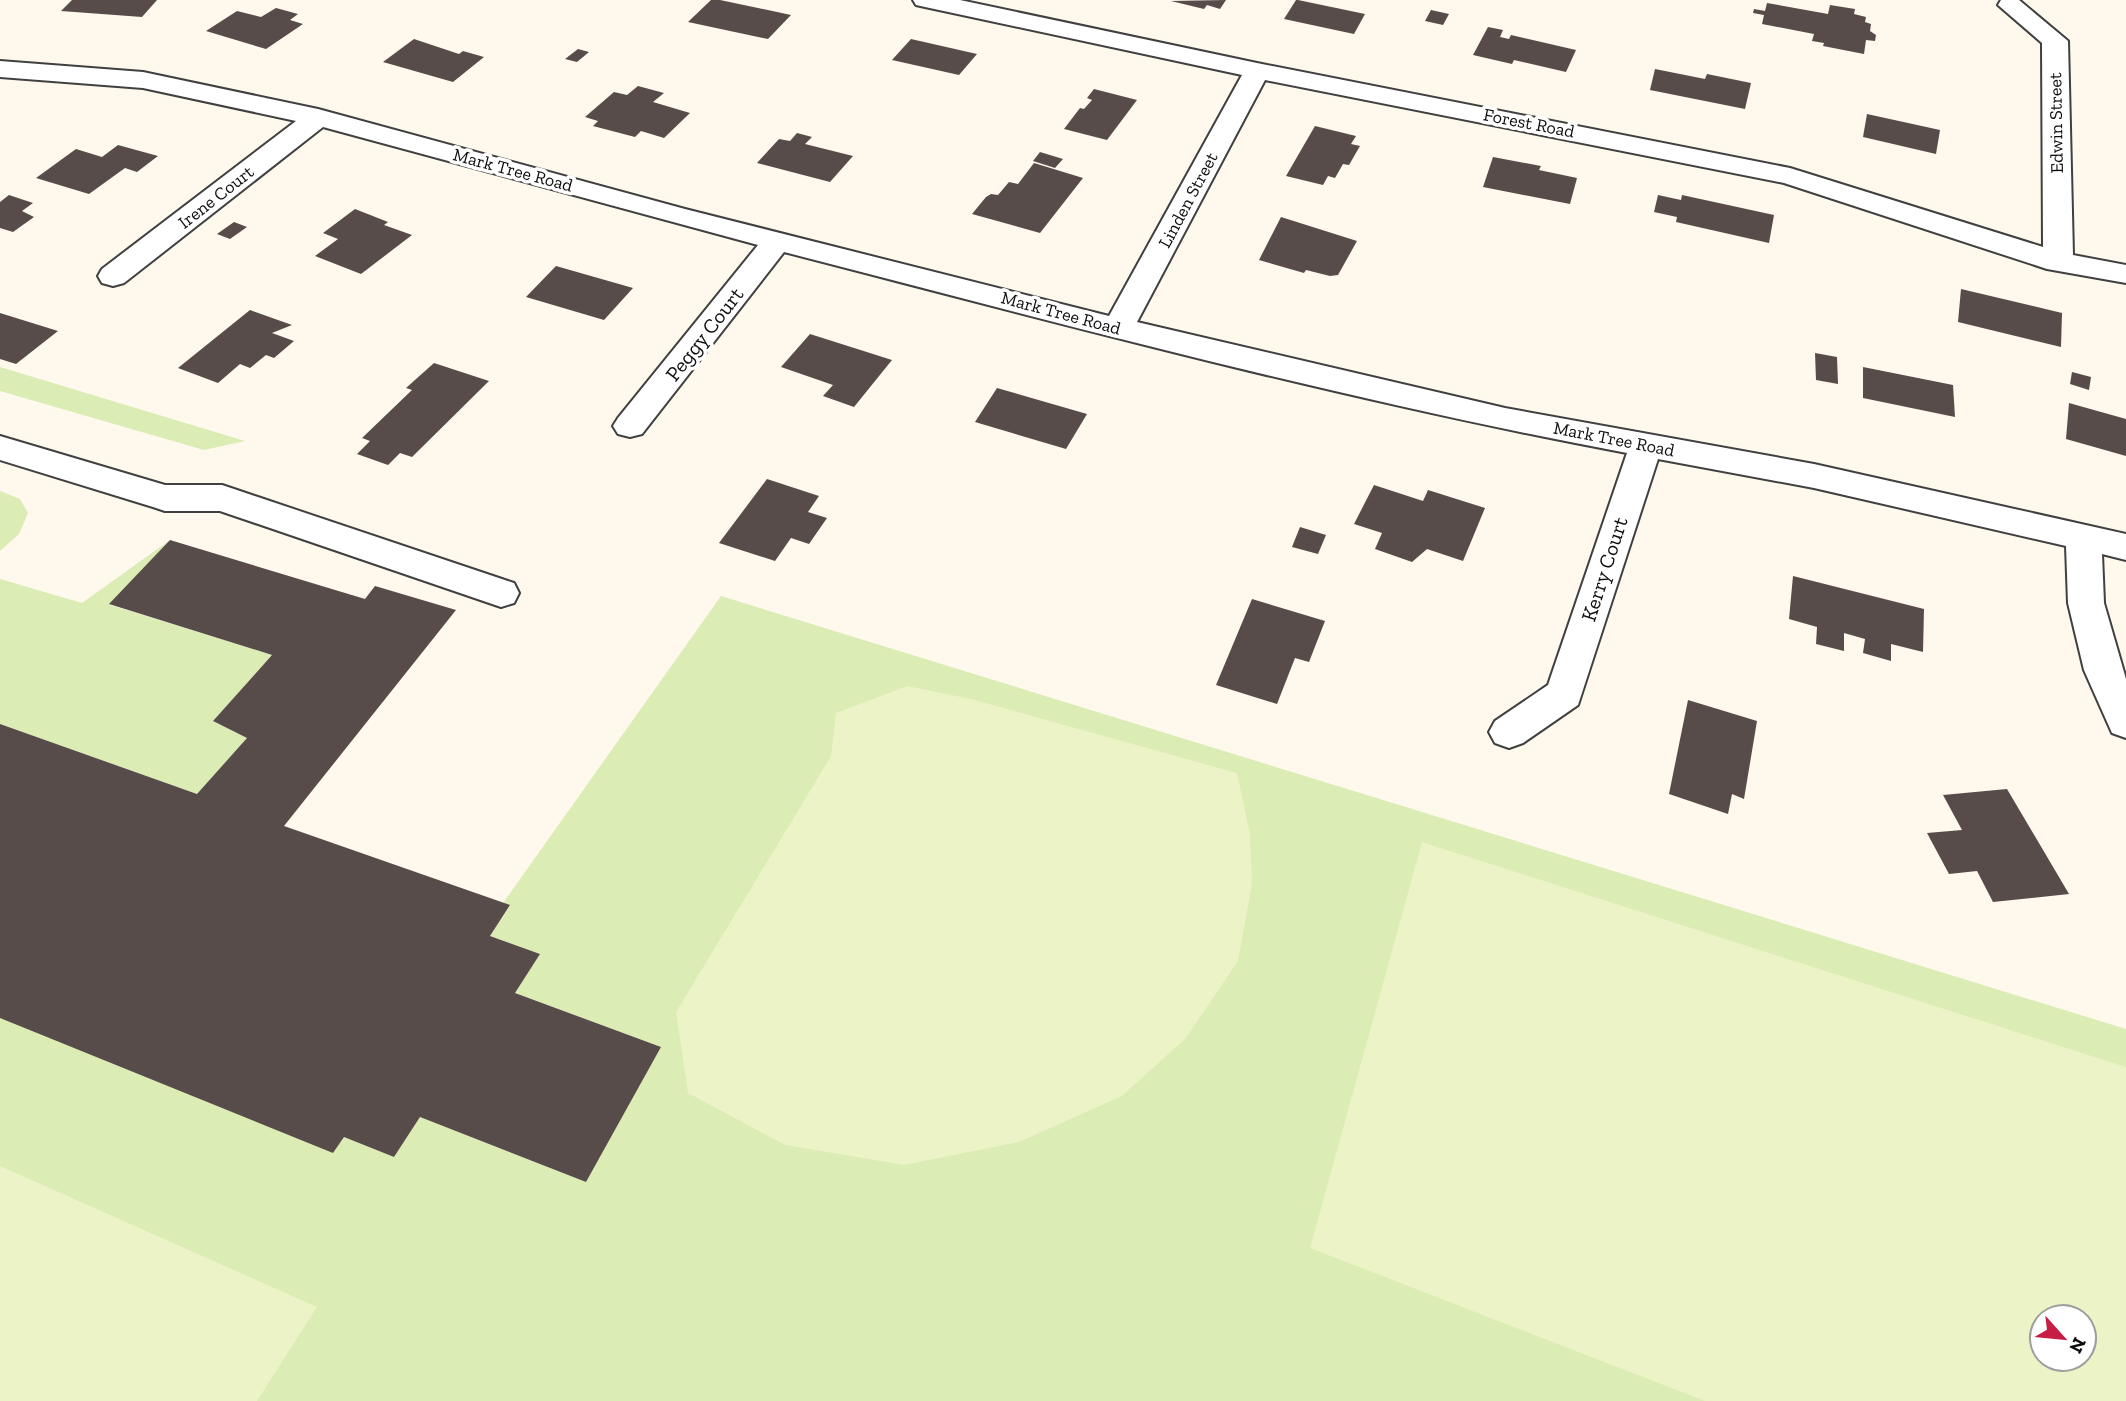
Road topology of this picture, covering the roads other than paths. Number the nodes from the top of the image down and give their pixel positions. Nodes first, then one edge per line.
1 (925, 0) edge
2 (2010, 5) dead end
3 (0, 69) edge
4 (1257, 71) junction
5 (318, 117) junction
6 (776, 242) junction
7 (2058, 262) junction
8 (2126, 274) edge
9 (113, 276) dead end
10 (1118, 328) junction
11 (631, 426) dead end
12 (1646, 445) junction
13 (0, 448) edge
14 (2084, 539) junction
15 (2126, 547) edge
16 (501, 593) dead end
17 (2126, 722) edge
18 (1508, 732) dead end

1 - 4 street, Forest Road
2 - 7 street, Edwin Street
3 - 5 street, Mark Tree Road
4 - 7 street, Forest Road
4 - 10 street, Linden Street
5 - 6 street, Mark Tree Road
5 - 9 street, Irene Court
6 - 10 street, Mark Tree Road
6 - 11 street, Peggy Court
7 - 8 street, Forest Road
10 - 12 street, Mark Tree Road
12 - 14 street, Mark Tree Road
12 - 18 street, Kerry Court
13 - 16 street
14 - 15 street, Mark Tree Road
14 - 17 street

